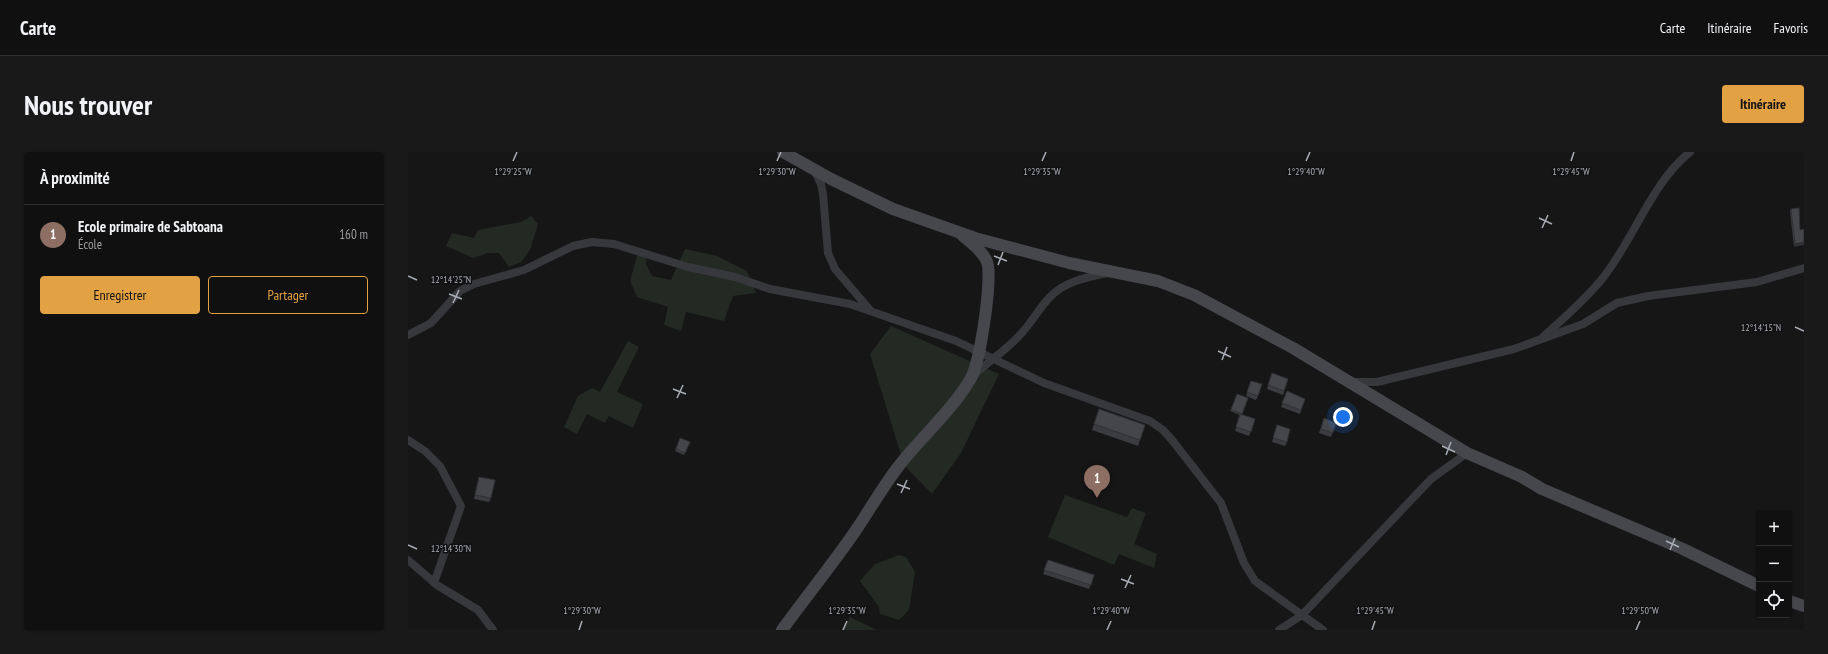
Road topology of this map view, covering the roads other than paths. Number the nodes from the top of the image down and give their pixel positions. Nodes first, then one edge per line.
1 (783, 152) edge
2 (1690, 152) edge
3 (814, 170) junction
4 (959, 232) junction
5 (1804, 268) edge
6 (1113, 272) junction
7 (870, 310) junction
8 (408, 334) edge
9 (1540, 340) junction
10 (980, 352) junction
11 (992, 358) junction
12 (972, 377) junction
13 (1351, 382) junction
14 (408, 440) edge
15 (1467, 452) junction
16 (408, 560) edge
17 (434, 583) junction
18 (1756, 585) edge
19 (1792, 602) edge
20 (1804, 606) edge
21 (1302, 615) junction
22 (493, 630) edge
23 (782, 630) edge
24 (1281, 630) edge
25 (1323, 630) edge

1 - 3 street
2 - 9 street
3 - 4 street
3 - 7 street
4 - 6 street
4 - 10 street
5 - 9 street
6 - 11 street
6 - 13 street
7 - 8 street
7 - 10 street
9 - 13 street
10 - 11 street
10 - 12 street
11 - 12 street
11 - 21 street
12 - 23 street
13 - 15 street
14 - 17 street
15 - 18 street
15 - 21 street
16 - 17 street
17 - 22 street
19 - 20 street
21 - 24 street
21 - 25 street

